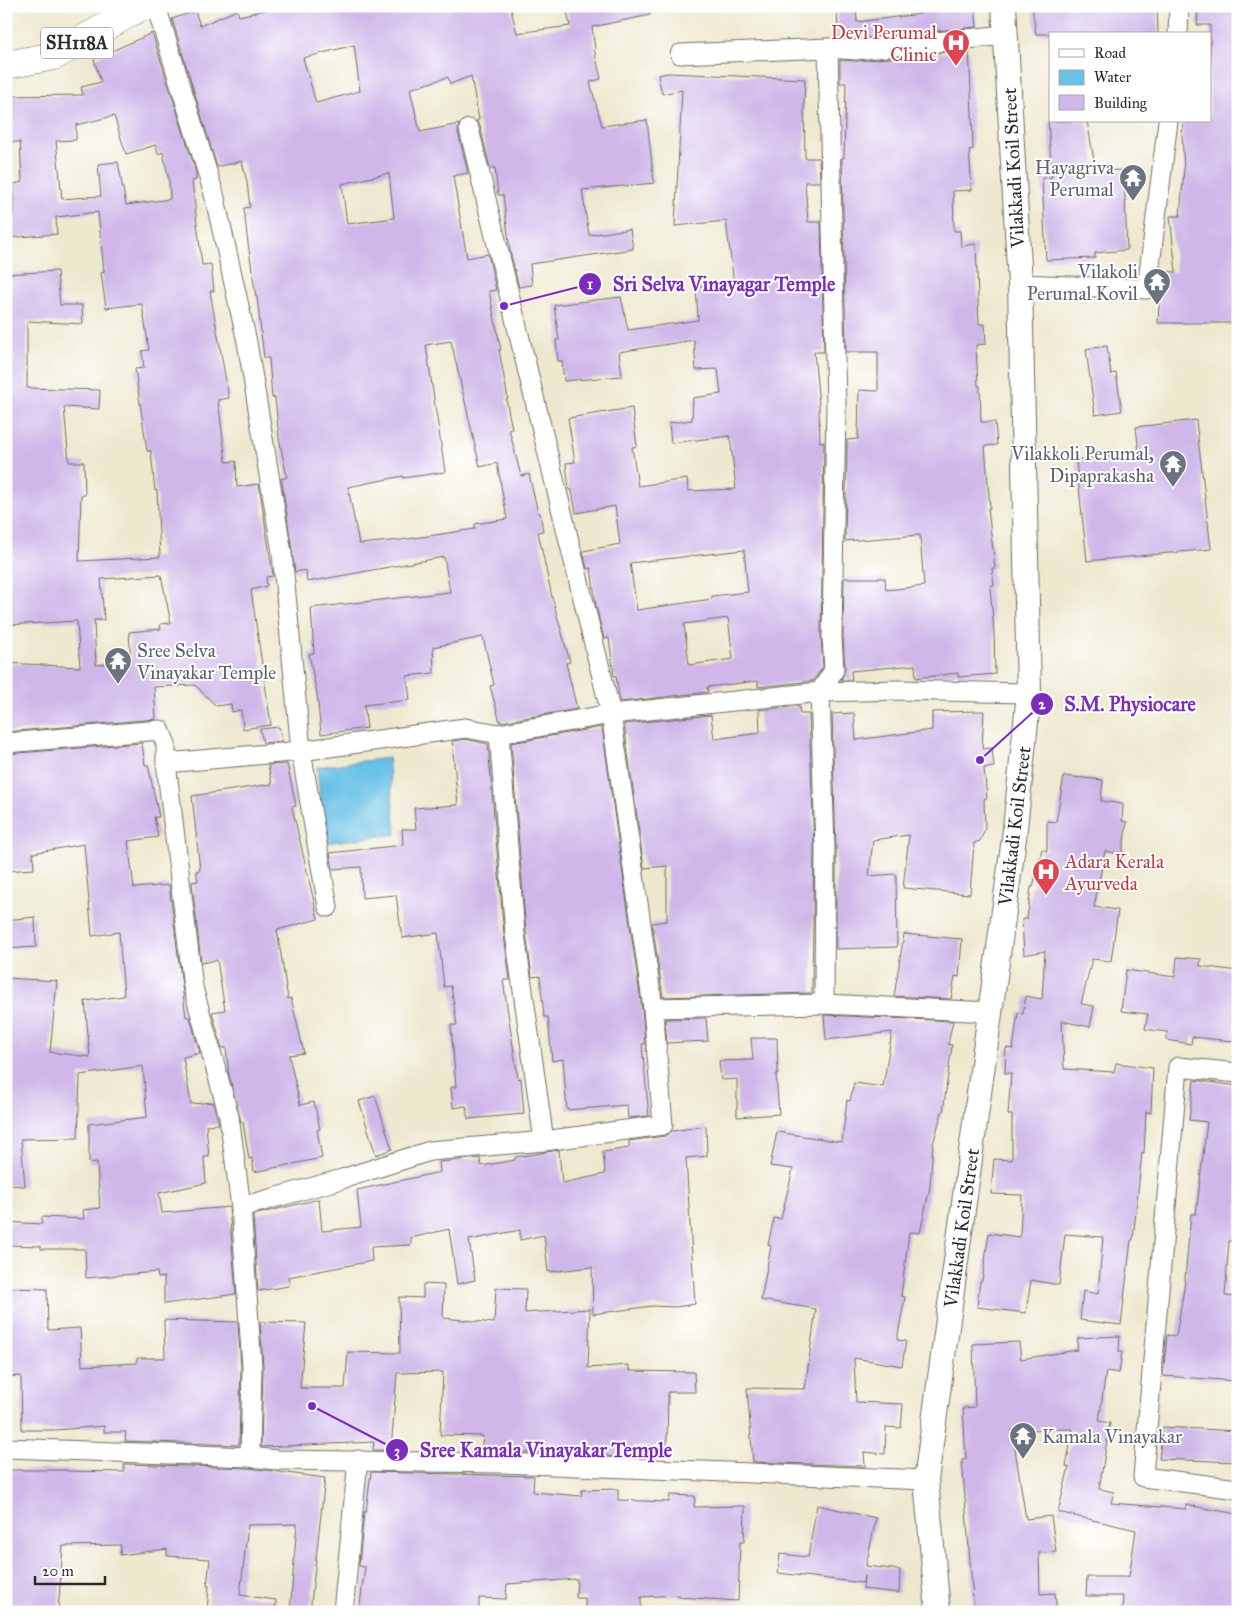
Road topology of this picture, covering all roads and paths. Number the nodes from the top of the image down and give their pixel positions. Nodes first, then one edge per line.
1 (142, 6) edge
2 (156, 6) edge
3 (1004, 6) edge
4 (1179, 6) edge
5 (1178, 32) edge
6 (1006, 35) junction
7 (828, 48) junction
8 (680, 54) dead end
9 (6, 65) edge
10 (1168, 122) edge
11 (470, 129) dead end
12 (1020, 284) junction
13 (820, 692) junction
14 (1029, 693) junction
15 (610, 714) junction
16 (499, 734) junction
17 (6, 743) edge
18 (301, 751) junction
19 (166, 763) junction
20 (328, 907) dead end
21 (824, 1004) junction
22 (653, 1008) junction
23 (991, 1012) junction
24 (1238, 1073) edge
25 (544, 1141) junction
26 (240, 1207) junction
27 (6, 1448) edge
28 (250, 1457) junction
29 (358, 1460) junction
30 (926, 1480) junction
31 (1238, 1489) edge
32 (343, 1612) edge
33 (938, 1612) edge

1 - 9 main road, SH118A
2 - 18 street
3 - 6 street, Vilakkadi Koil Street
4 - 5 street
6 - 7 street
6 - 12 street, Vilakkadi Koil Street
7 - 8 street
7 - 13 street
10 - 12 street
11 - 15 street
12 - 14 street, Vilakkadi Koil Street
13 - 14 street
13 - 15 street
13 - 21 street
14 - 23 street, Vilakkadi Koil Street
15 - 16 street
15 - 22 street
16 - 18 street
16 - 25 street
17 - 19 street
18 - 19 street
18 - 20 street
19 - 26 street
21 - 22 street
21 - 23 street
22 - 25 street
23 - 30 street, Vilakkadi Koil Street
24 - 31 street
25 - 26 street
26 - 28 street
27 - 28 street
28 - 29 street
29 - 30 street
29 - 32 street
30 - 33 street, Vilakkadi Koil Street

